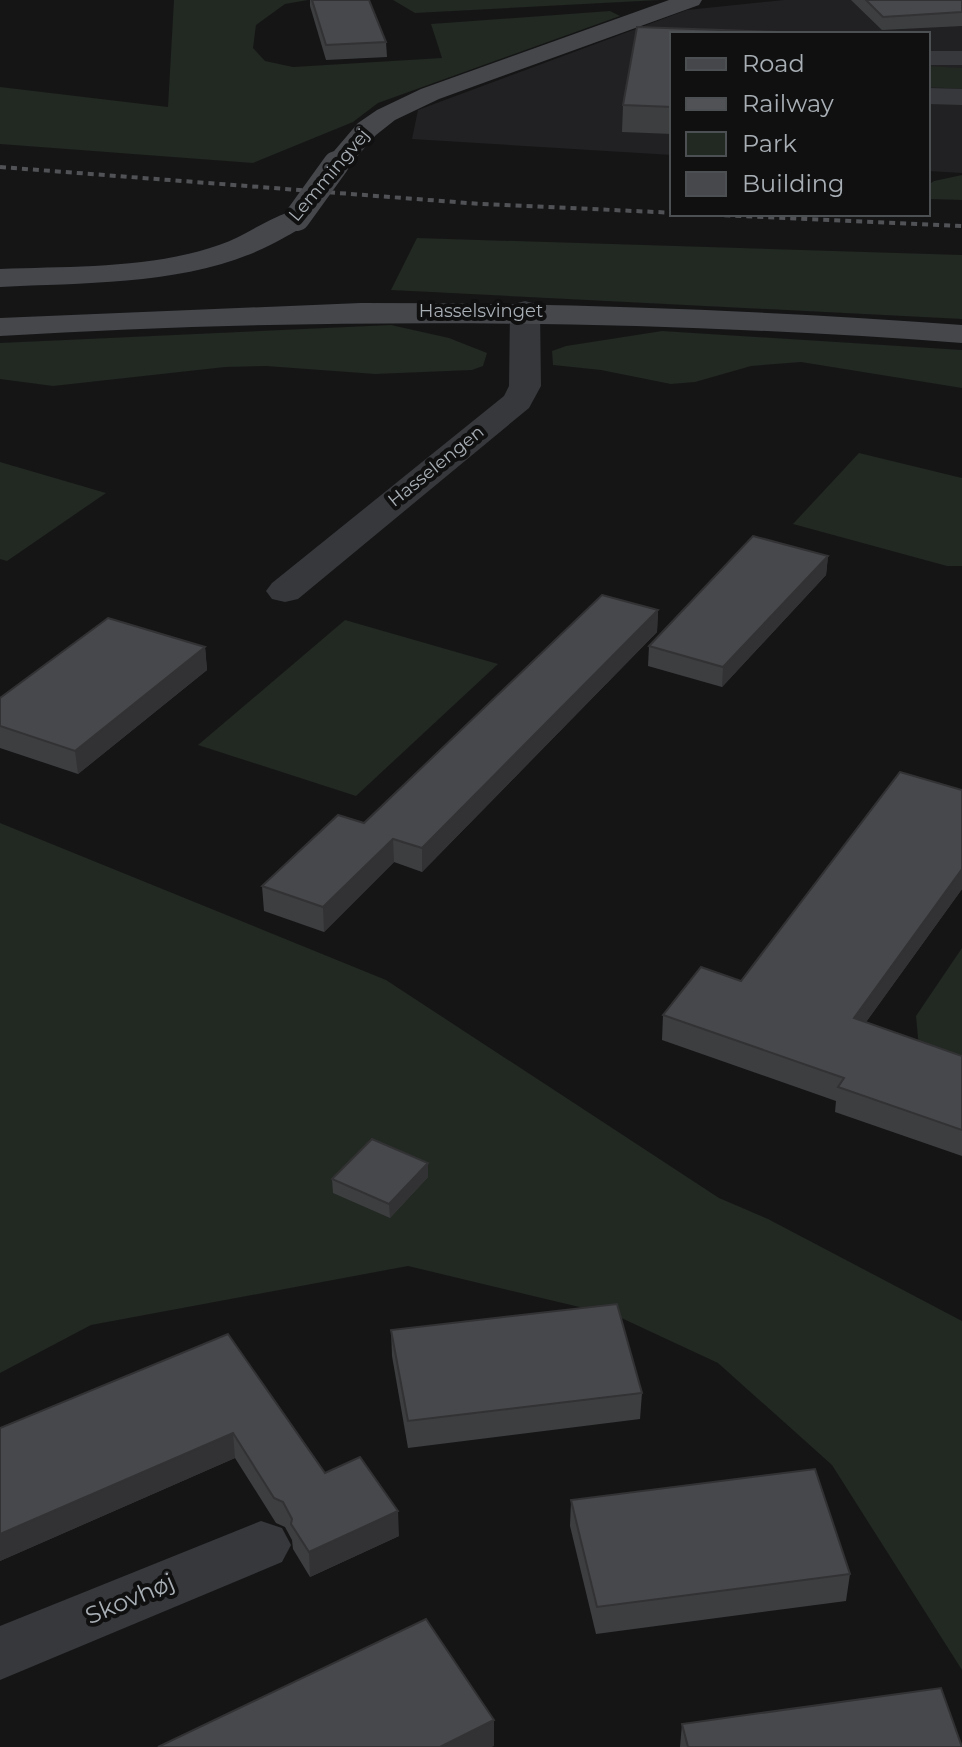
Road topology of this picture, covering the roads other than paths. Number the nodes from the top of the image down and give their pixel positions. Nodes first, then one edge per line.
1 (691, 0) edge
2 (930, 58) edge
3 (962, 58) edge
4 (930, 96) edge
5 (962, 97) edge
6 (0, 278) edge
7 (525, 310) junction
8 (0, 327) edge
9 (962, 334) edge
10 (285, 591) dead end
11 (261, 1545) dead end
12 (0, 1654) edge

1 - 6 street, Lemmingvej, bridge
2 - 3 street
4 - 5 street
7 - 8 street, Hasselsvinget
7 - 9 street, Hasselsvinget
7 - 10 street, Hasselengen
11 - 12 street, Skovhøj

